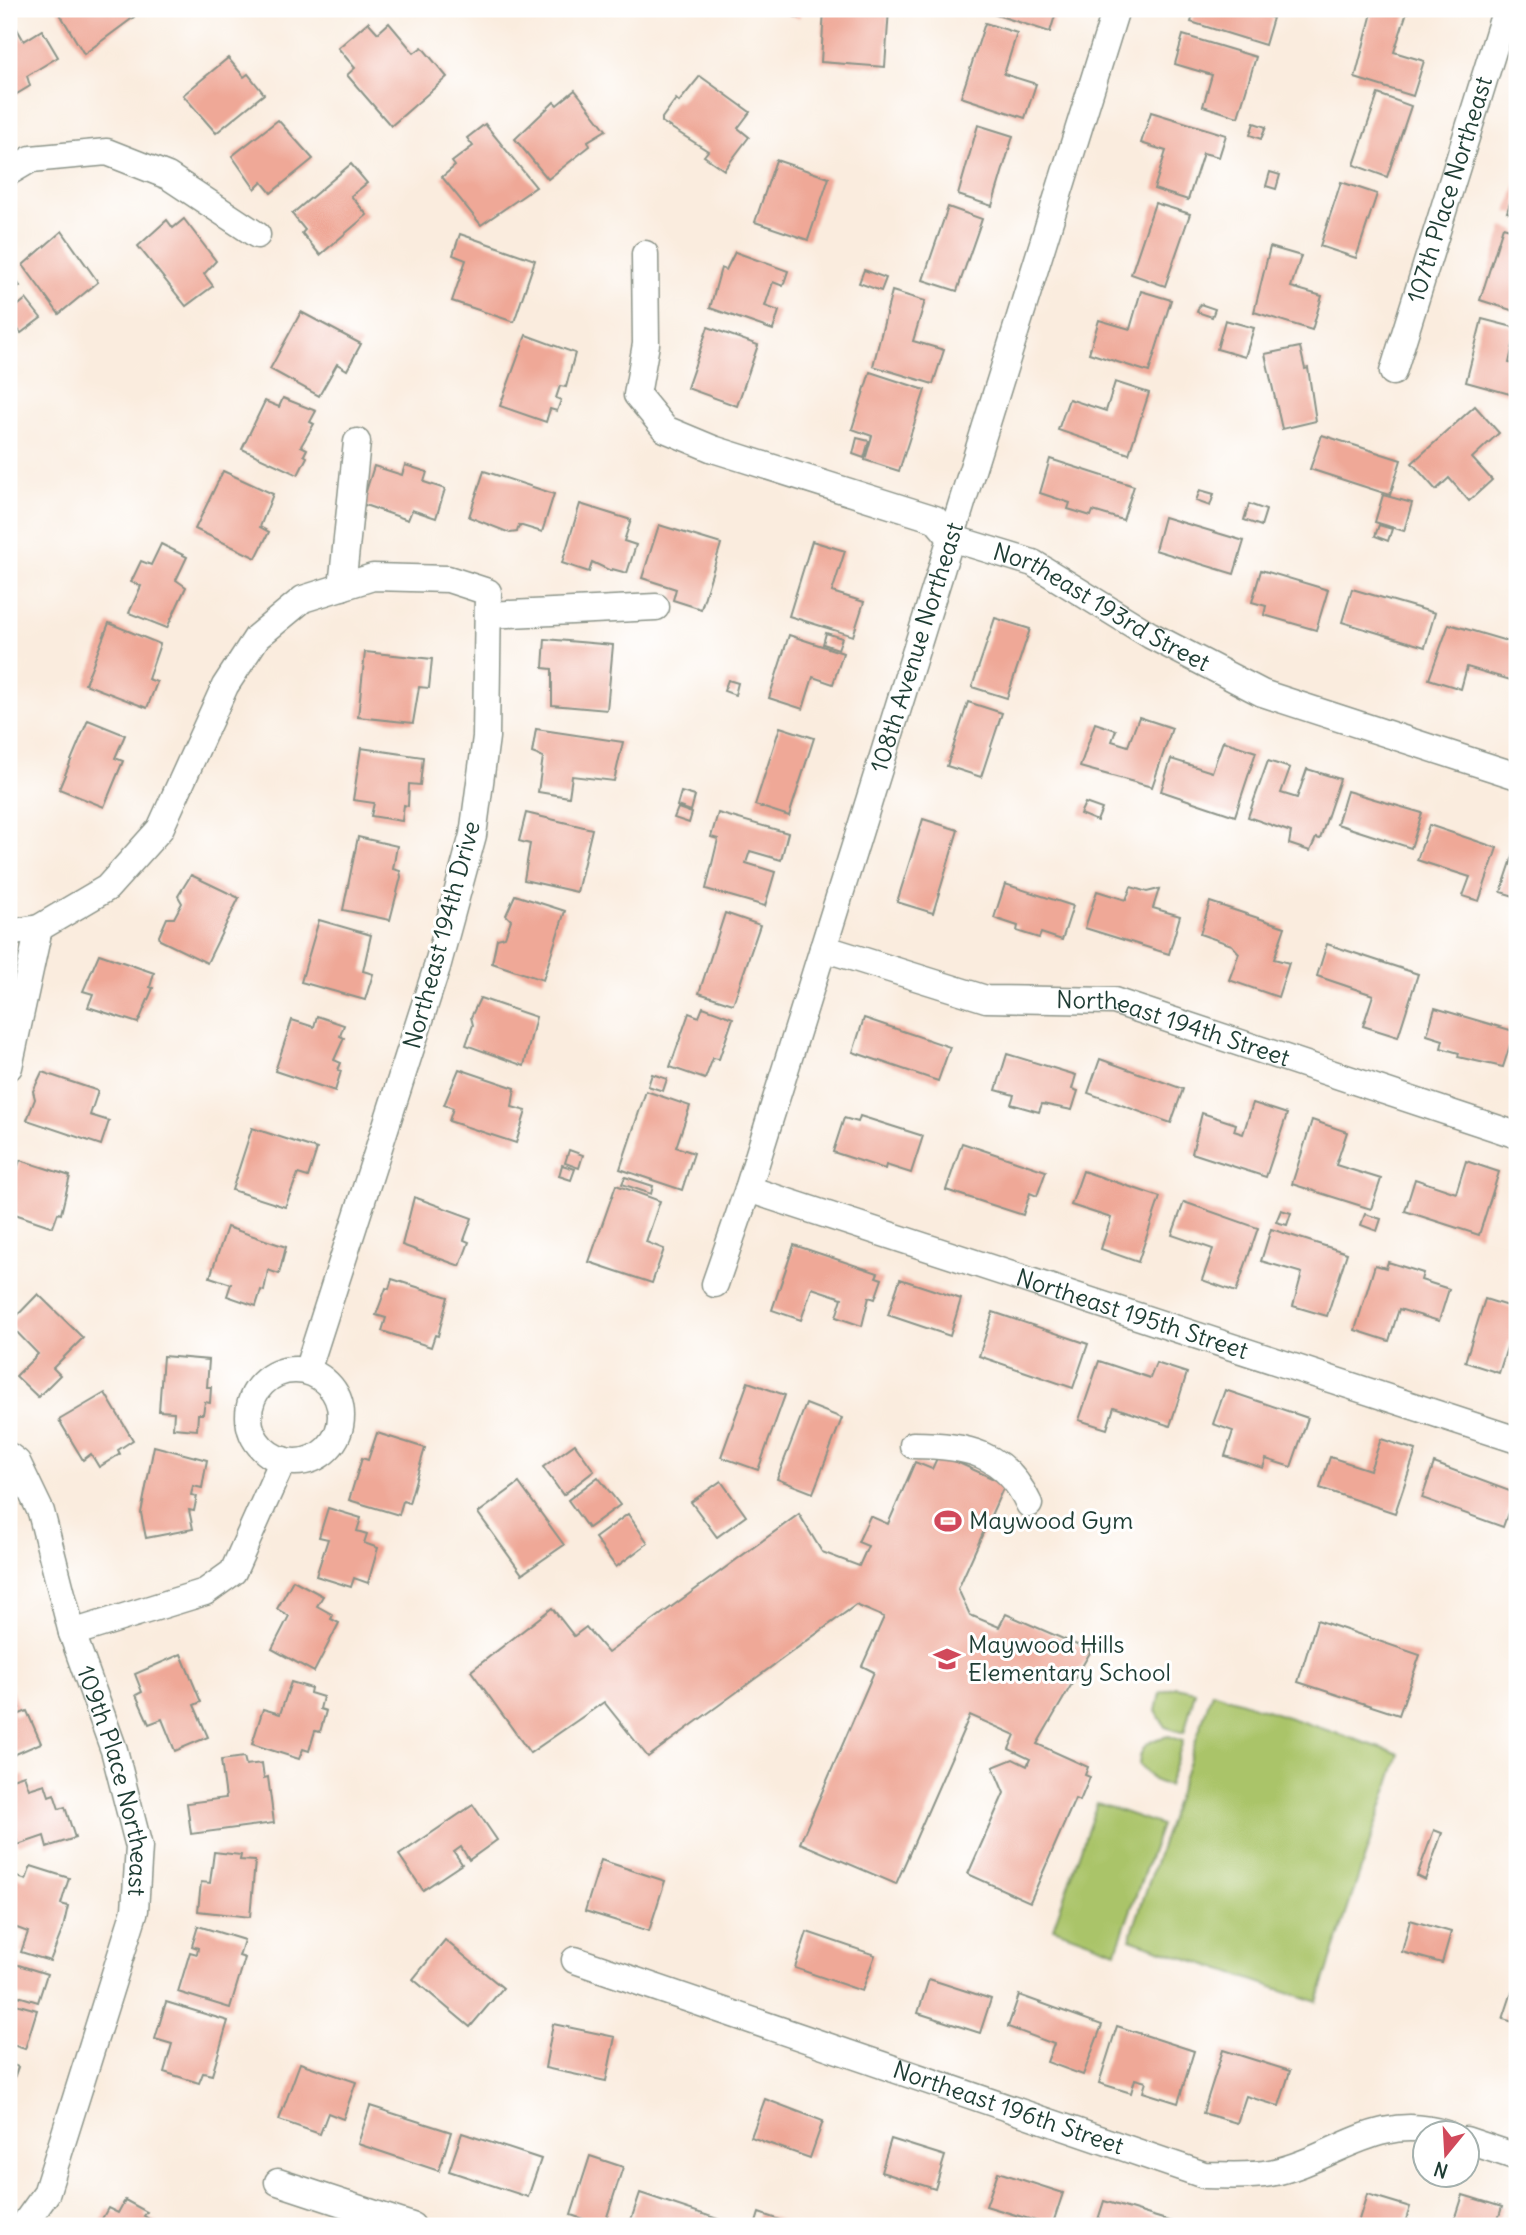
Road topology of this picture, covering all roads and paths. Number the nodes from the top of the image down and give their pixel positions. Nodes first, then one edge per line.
1 (1116, 9) edge
2 (1506, 9) edge
3 (9, 172) edge
4 (257, 235) dead end
5 (645, 254) dead end
6 (1393, 372) dead end
7 (356, 442) dead end
8 (951, 538) junction
9 (342, 587) junction
10 (656, 607) dead end
11 (488, 615) junction
12 (1517, 776) edge
13 (38, 928) junction
14 (9, 933) edge
15 (823, 948) junction
16 (9, 1067) edge
17 (1517, 1135) edge
18 (748, 1189) junction
19 (715, 1284) dead end
20 (307, 1371) junction
21 (1517, 1440) edge
22 (913, 1445) dead end
23 (9, 1456) edge
24 (283, 1460) junction
25 (1029, 1504) dead end
26 (72, 1633) junction
27 (575, 1960) dead end
28 (1410, 2128) edge
29 (1480, 2145) edge
30 (1517, 2157) edge
31 (278, 2182) dead end
32 (401, 2224) edge
33 (23, 2226) edge

1 - 8 street, 108th Avenue Northeast
2 - 6 street, 107th Place Northeast
3 - 4 street
5 - 8 street, Northeast 193rd Street
7 - 9 street
8 - 12 street, Northeast 193rd Street
8 - 15 street, 108th Avenue Northeast
9 - 11 street, Northeast 194th Drive
9 - 13 street, Northeast 194th Drive
10 - 11 street
11 - 20 street, Northeast 194th Drive
13 - 14 street, Northeast 194th Drive
13 - 16 street
15 - 17 street, Northeast 194th Street
15 - 18 street, 108th Avenue Northeast
18 - 19 street, 108th Avenue Northeast
18 - 21 street, Northeast 195th Street
20 - 24 street
20 - 24 street
22 - 25 street
23 - 26 street, 109th Place Northeast
24 - 26 street
26 - 33 street, 109th Place Northeast
27 - 28 street, Northeast 196th Street
29 - 30 street
31 - 32 street

